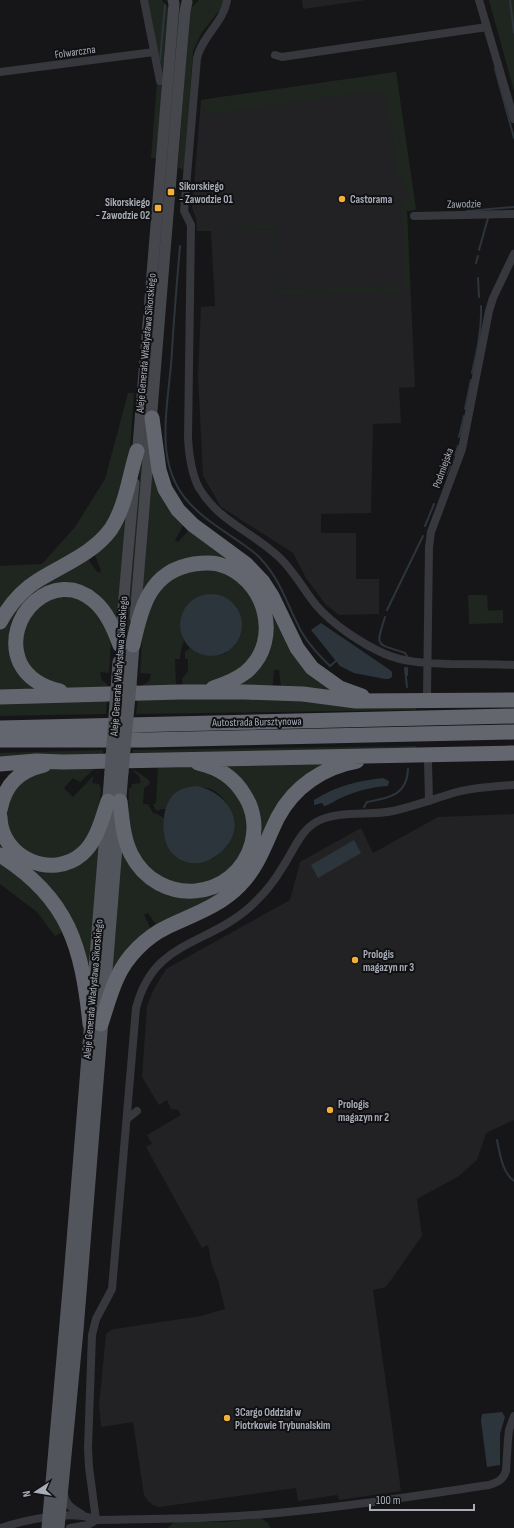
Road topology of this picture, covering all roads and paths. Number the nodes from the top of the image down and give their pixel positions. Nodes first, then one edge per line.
1 (144, 0) edge
2 (173, 0) edge
3 (227, 0) edge
4 (479, 0) edge
5 (188, 1) edge
6 (487, 27) junction
7 (154, 52) junction
8 (275, 55) dead end
9 (0, 72) edge
10 (160, 81) dead end
11 (514, 119) edge
12 (514, 214) edge
13 (414, 216) dead end
14 (514, 254) edge
15 (152, 418) junction
16 (137, 451) junction
17 (0, 622) edge
18 (126, 645) junction
19 (427, 663) junction
20 (514, 665) edge
21 (196, 691) junction
22 (77, 694) junction
23 (427, 695) dead end
24 (0, 697) edge
25 (514, 700) edge
26 (390, 702) junction
27 (514, 716) edge
28 (0, 728) edge
29 (514, 732) edge
30 (0, 740) edge
31 (514, 753) edge
32 (387, 756) junction
33 (165, 759) junction
34 (428, 761) dead end
35 (63, 762) junction
36 (0, 764) edge
37 (116, 772) junction
38 (514, 785) edge
39 (114, 801) junction
40 (429, 801) junction
41 (0, 810) edge
42 (0, 817) edge
43 (0, 855) edge
44 (96, 1024) junction
45 (137, 1111) dead end
46 (127, 1119) junction
47 (71, 1331) junction
48 (514, 1416) edge
49 (62, 1483) junction
50 (85, 1516) junction
51 (96, 1520) junction
52 (53, 1522) edge
53 (0, 1528) edge
54 (70, 1528) edge

1 - 7 street
2 - 5 main road
2 - 16 main road, Aleje Generała Władysława Sikorskiego
3 - 19 street
4 - 6 street
5 - 15 main road, Aleje Generała Władysława Sikorskiego
6 - 8 street
6 - 11 street
7 - 9 street, Folwarczna
7 - 10 street
12 - 13 street, Zawodzie
14 - 19 street, Podmiejska
15 - 18 main road, Aleje Generała Władysława Sikorskiego
15 - 26 highway
16 - 17 highway
16 - 18 main road, Aleje Generała Władysława Sikorskiego
18 - 21 highway
18 - 22 highway
18 - 37 main road, Aleje Generała Władysława Sikorskiego, bridge
18 - 37 main road, Aleje Generała Władysława Sikorskiego, bridge
19 - 20 street
19 - 23 street, Podmiejska
21 - 22 highway
21 - 26 highway
22 - 24 highway
25 - 26 highway
27 - 28 highway, Autostrada Bursztynowa
29 - 30 highway, Autostrada Bursztynowa
31 - 32 highway
32 - 33 highway
32 - 44 highway
33 - 35 highway
33 - 39 highway
34 - 40 street
35 - 36 highway
35 - 41 highway
37 - 39 main road, Aleje Generała Władysława Sikorskiego
38 - 40 street
39 - 42 highway
39 - 44 main road, Aleje Generała Władysława Sikorskiego
40 - 46 street
43 - 44 highway
44 - 47 main road, Aleje Generała Władysława Sikorskiego
45 - 46 street
46 - 51 street
47 - 49 main road
47 - 52 main road
48 - 51 street
49 - 50 street
49 - 52 main road
50 - 51 street
50 - 52 street
51 - 54 street
52 - 53 street

